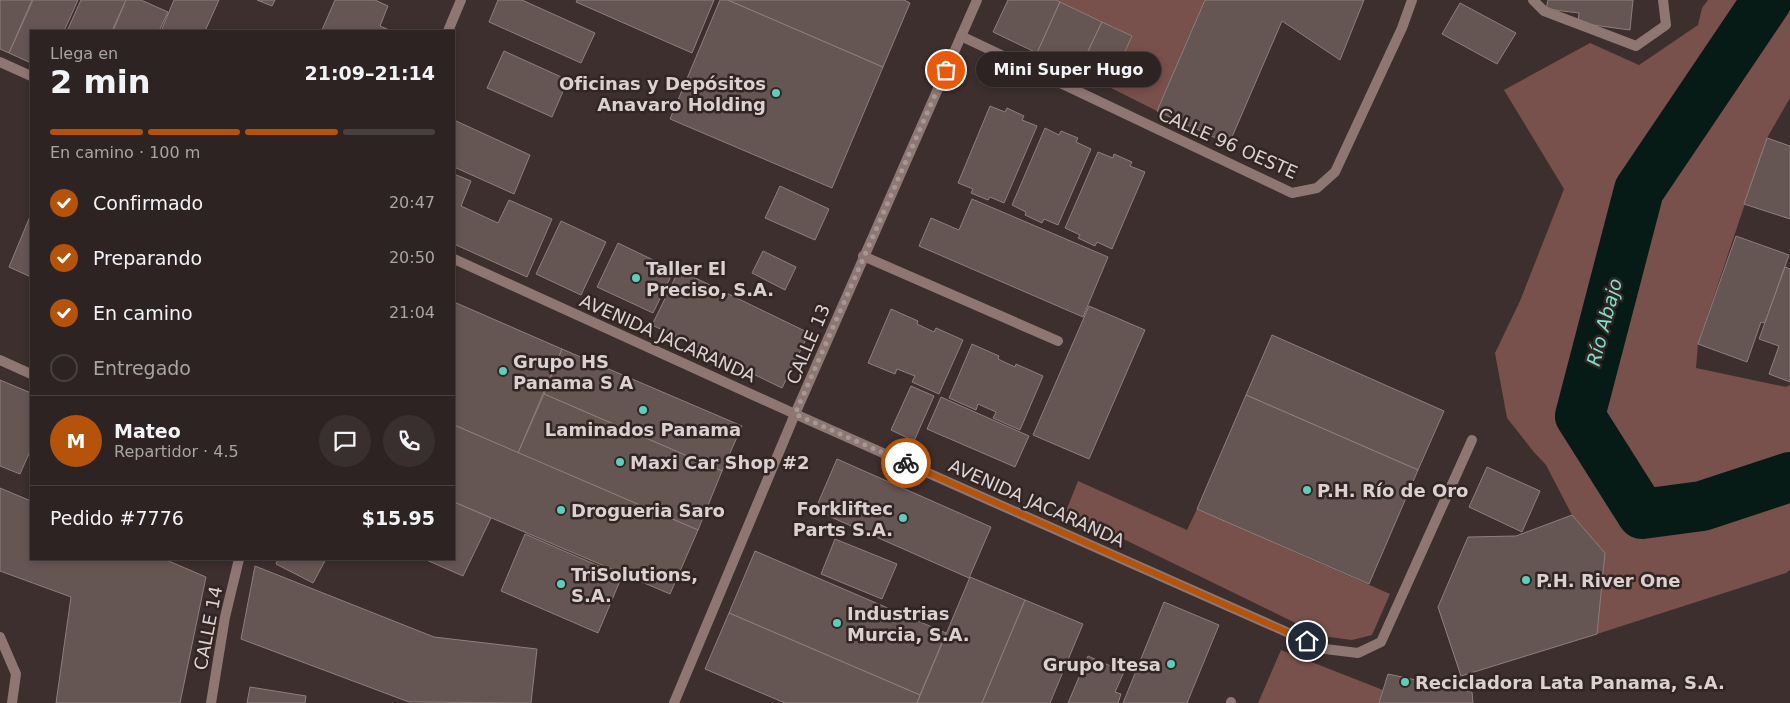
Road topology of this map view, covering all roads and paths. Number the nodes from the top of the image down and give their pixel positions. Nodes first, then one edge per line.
1 (460, 0) edge
2 (977, 0) edge
3 (1412, 0) edge
4 (1533, 0) edge
5 (1663, 0) edge
6 (448, 30) edge
7 (961, 36) junction
8 (0, 62) edge
9 (30, 76) edge
10 (864, 256) junction
11 (455, 259) edge
12 (1058, 341) dead end
13 (0, 360) edge
14 (30, 374) edge
15 (795, 414) junction
16 (1472, 440) dead end
17 (239, 560) edge
18 (0, 637) edge
19 (12, 703) edge
20 (211, 703) edge
21 (674, 703) edge

1 - 6 street
2 - 7 street, CALLE 13
3 - 7 street, CALLE 96 OESTE
4 - 5 street
7 - 10 street, CALLE 13
8 - 9 street
10 - 12 street
10 - 15 street, CALLE 13
11 - 15 street, AVENIDA JACARANDA
13 - 14 street
15 - 16 street, AVENIDA JACARANDA
15 - 21 street, CALLE 13
17 - 20 street, CALLE 14
18 - 19 street

